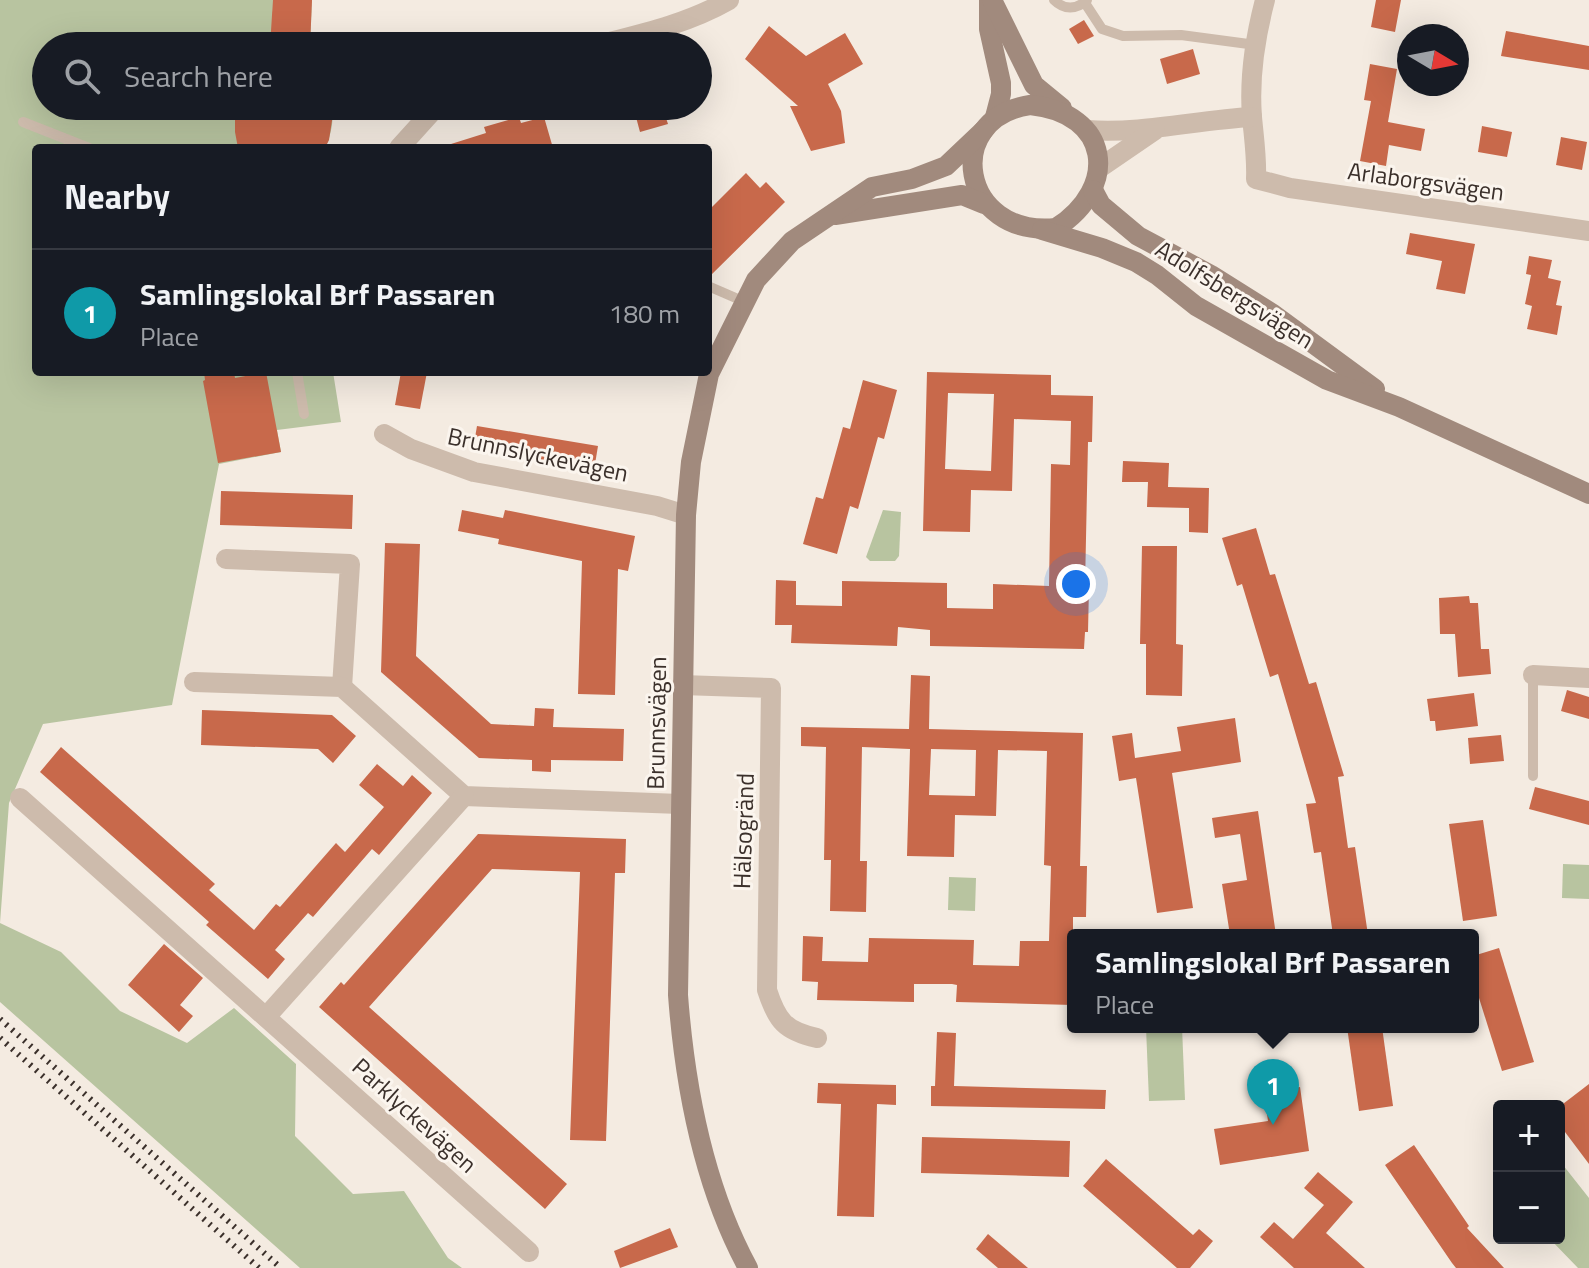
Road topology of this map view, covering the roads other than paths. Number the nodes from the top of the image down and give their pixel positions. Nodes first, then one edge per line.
1 (729, 0) edge
2 (990, 0) edge
3 (1054, 0) edge
4 (1265, 0) edge
5 (1086, 2) edge
6 (650, 32) edge
7 (1256, 45) junction
8 (1252, 117) junction
9 (424, 120) edge
10 (23, 122) dead end
11 (989, 124) junction
12 (1080, 124) junction
13 (1155, 130) junction
14 (79, 144) edge
15 (403, 144) edge
16 (1098, 169) junction
17 (1093, 190) junction
18 (984, 204) junction
19 (831, 216) junction
20 (1042, 230) junction
21 (1589, 231) edge
22 (712, 288) edge
23 (745, 302) junction
24 (712, 368) edge
25 (298, 376) edge
26 (709, 376) edge
27 (1399, 407) junction
28 (304, 414) dead end
29 (384, 434) dead end
30 (1589, 494) edge
31 (686, 515) junction
32 (226, 559) dead end
33 (1533, 675) joint
34 (1589, 678) edge
35 (194, 682) dead end
36 (682, 685) junction
37 (342, 687) junction
38 (1533, 776) dead end
39 (464, 796) junction
40 (20, 798) dead end
41 (680, 804) junction
42 (266, 1017) junction
43 (817, 1038) dead end
44 (529, 1252) dead end
45 (748, 1268) edge

1 - 6 street
2 - 11 main road
2 - 12 main road
3 - 5 lane
4 - 7 street
5 - 7 lane
7 - 8 street
8 - 13 street
8 - 21 street, Arlaborgsvägen
9 - 15 street
10 - 14 lane
11 - 12 main road
11 - 18 main road
11 - 19 main road, Brunnsvägen
12 - 13 street
12 - 16 main road
13 - 16 street
16 - 17 main road
17 - 20 main road
17 - 27 main road, Adolfsbergsvägen
18 - 19 main road, Brunnsvägen
18 - 20 main road
19 - 23 main road, Brunnsvägen
20 - 27 main road, Adolfsbergsvägen
22 - 23 lane
23 - 24 main road, Brunnsvägen
25 - 28 lane
26 - 31 main road, Brunnsvägen
27 - 30 main road, Adolfsbergsvägen
29 - 31 street, Brunnslyckevägen
31 - 36 main road, Brunnsvägen
32 - 37 street
33 - 34 street
33 - 38 lane
35 - 37 street
36 - 41 main road, Brunnsvägen
36 - 43 street, Hälsogränd
37 - 39 street
39 - 41 street
39 - 42 street
40 - 42 street, Parklyckevägen
41 - 45 main road, Brunnsvägen
42 - 44 street, Parklyckevägen

